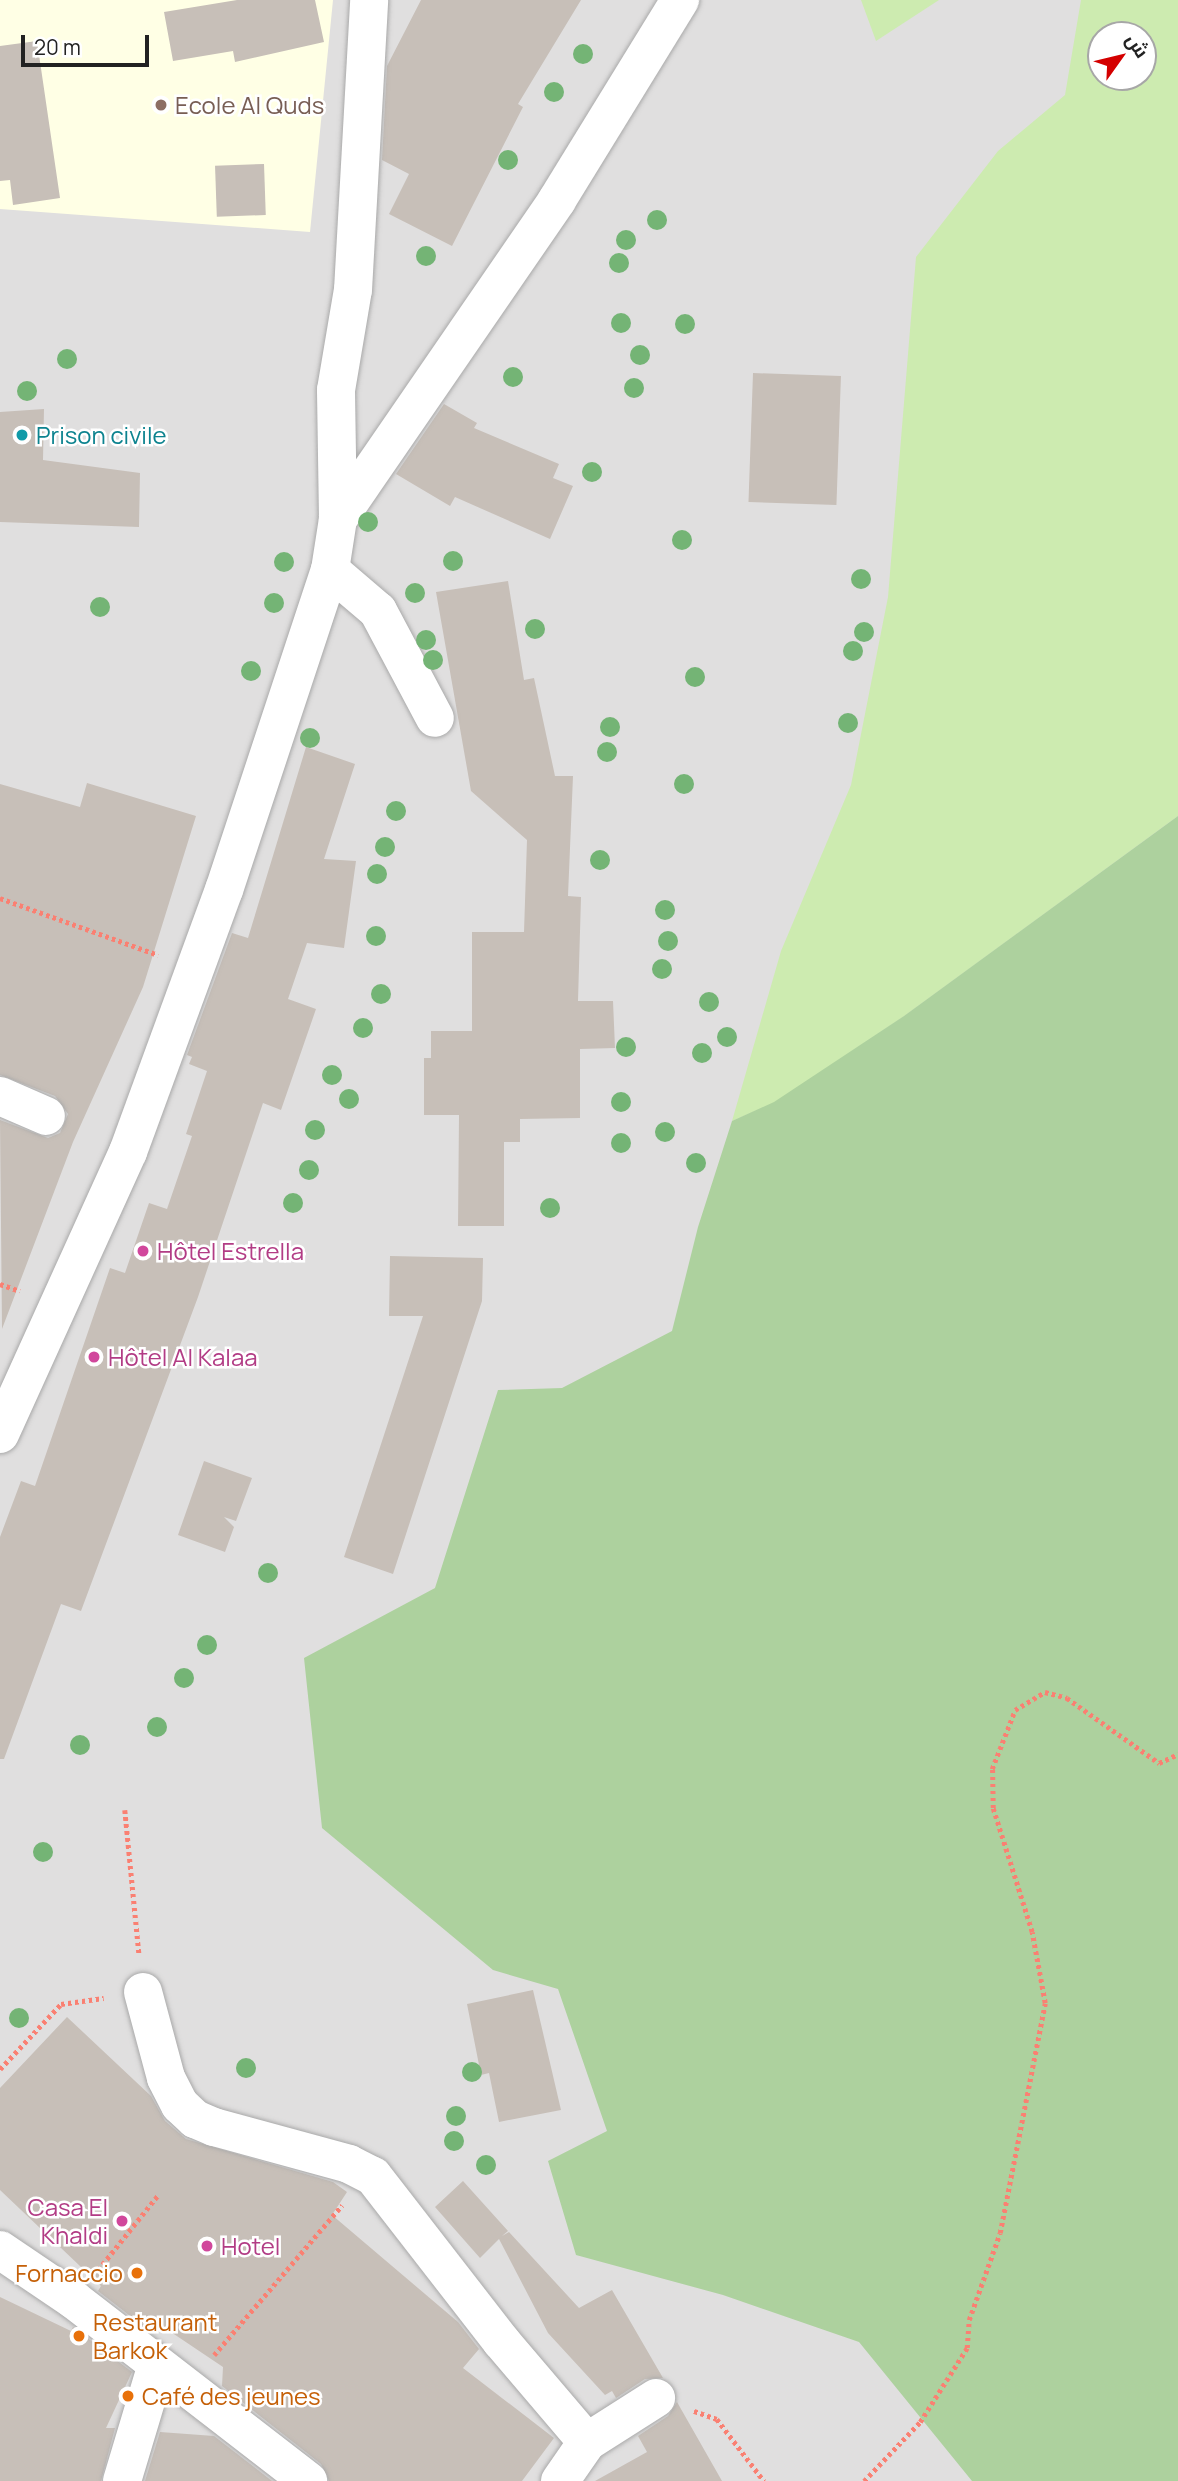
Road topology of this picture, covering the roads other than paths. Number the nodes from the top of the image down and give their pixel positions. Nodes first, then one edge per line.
1 (369, 0) edge
2 (680, 0) edge
3 (338, 519) junction
4 (330, 570) junction
5 (435, 718) dead end
6 (0, 1096) edge
7 (46, 1116) dead end
8 (0, 1434) edge
9 (143, 1992) road end
10 (0, 2250) edge
11 (167, 2377) junction
12 (656, 2398) road end
13 (587, 2442) junction
14 (122, 2481) edge
15 (308, 2481) edge
16 (560, 2481) edge

1 - 3 street
2 - 3 street
3 - 4 street
4 - 5 street
4 - 8 street
6 - 7 street
9 - 13 street
10 - 11 street
11 - 14 street
11 - 15 street
12 - 13 street
13 - 16 street

